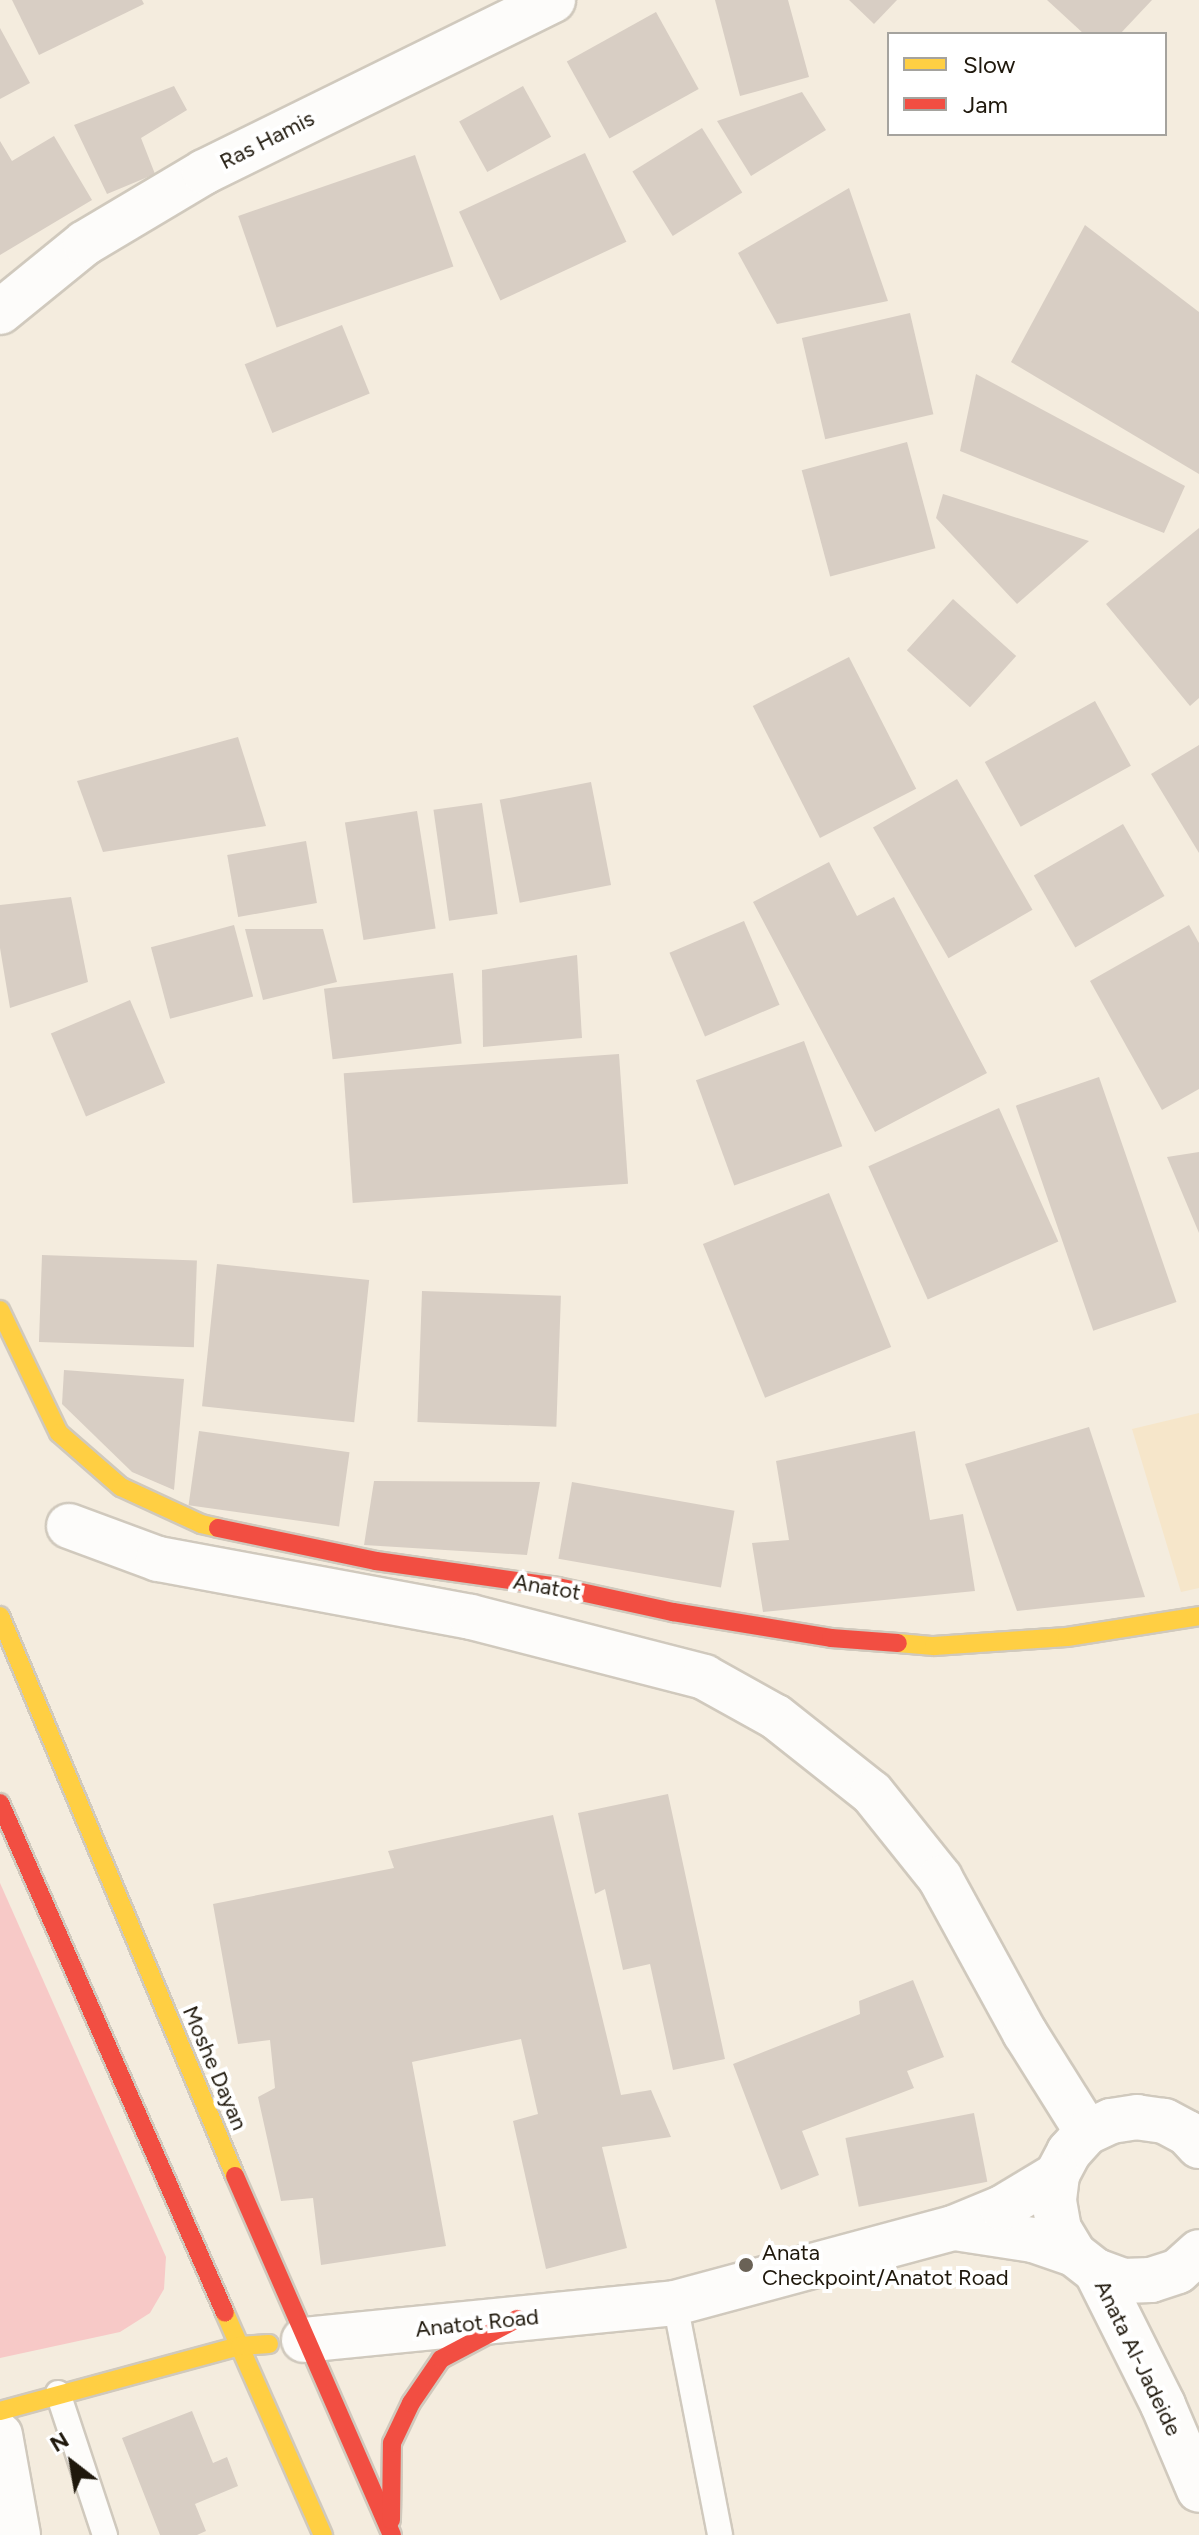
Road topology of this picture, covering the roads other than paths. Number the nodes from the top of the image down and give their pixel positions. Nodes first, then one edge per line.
1 (553, 0) edge
2 (0, 312) edge
3 (0, 1310) edge
4 (69, 1526) dead end
5 (0, 1616) edge
6 (1199, 1616) edge
7 (0, 1803) edge
8 (1087, 2132) junction
9 (1199, 2146) edge
10 (1057, 2175) junction
11 (953, 2228) junction
12 (1199, 2252) edge
13 (1085, 2262) junction
14 (675, 2303) junction
15 (517, 2319) junction
16 (304, 2340) junction
17 (240, 2346) junction
18 (58, 2393) junction
19 (0, 2411) edge
20 (0, 2435) edge
21 (1199, 2490) edge
22 (391, 2533) edge
23 (18, 2535) edge
24 (105, 2535) edge
25 (323, 2535) edge
26 (720, 2535) edge

1 - 2 street, Ras Hamis
3 - 6 street, Anatot
4 - 8 street
5 - 16 street, Moshe Dayan
7 - 17 street
8 - 9 street
8 - 10 street
10 - 11 street, Anatot Road
10 - 13 street, Anata Al-Jadeide
11 - 13 street, Anatot Road
11 - 14 street, Anatot Road
12 - 13 street, Anatot Road
13 - 21 street, Anata Al-Jadeide
14 - 15 street, Anatot Road
14 - 26 lane
15 - 16 street, Anatot Road
15 - 22 street
16 - 17 street, Anatot Road
16 - 22 street, Moshe Dayan
17 - 18 street, Anatot Road
17 - 25 street
18 - 19 street, Anatot Road
18 - 24 lane
20 - 23 street

